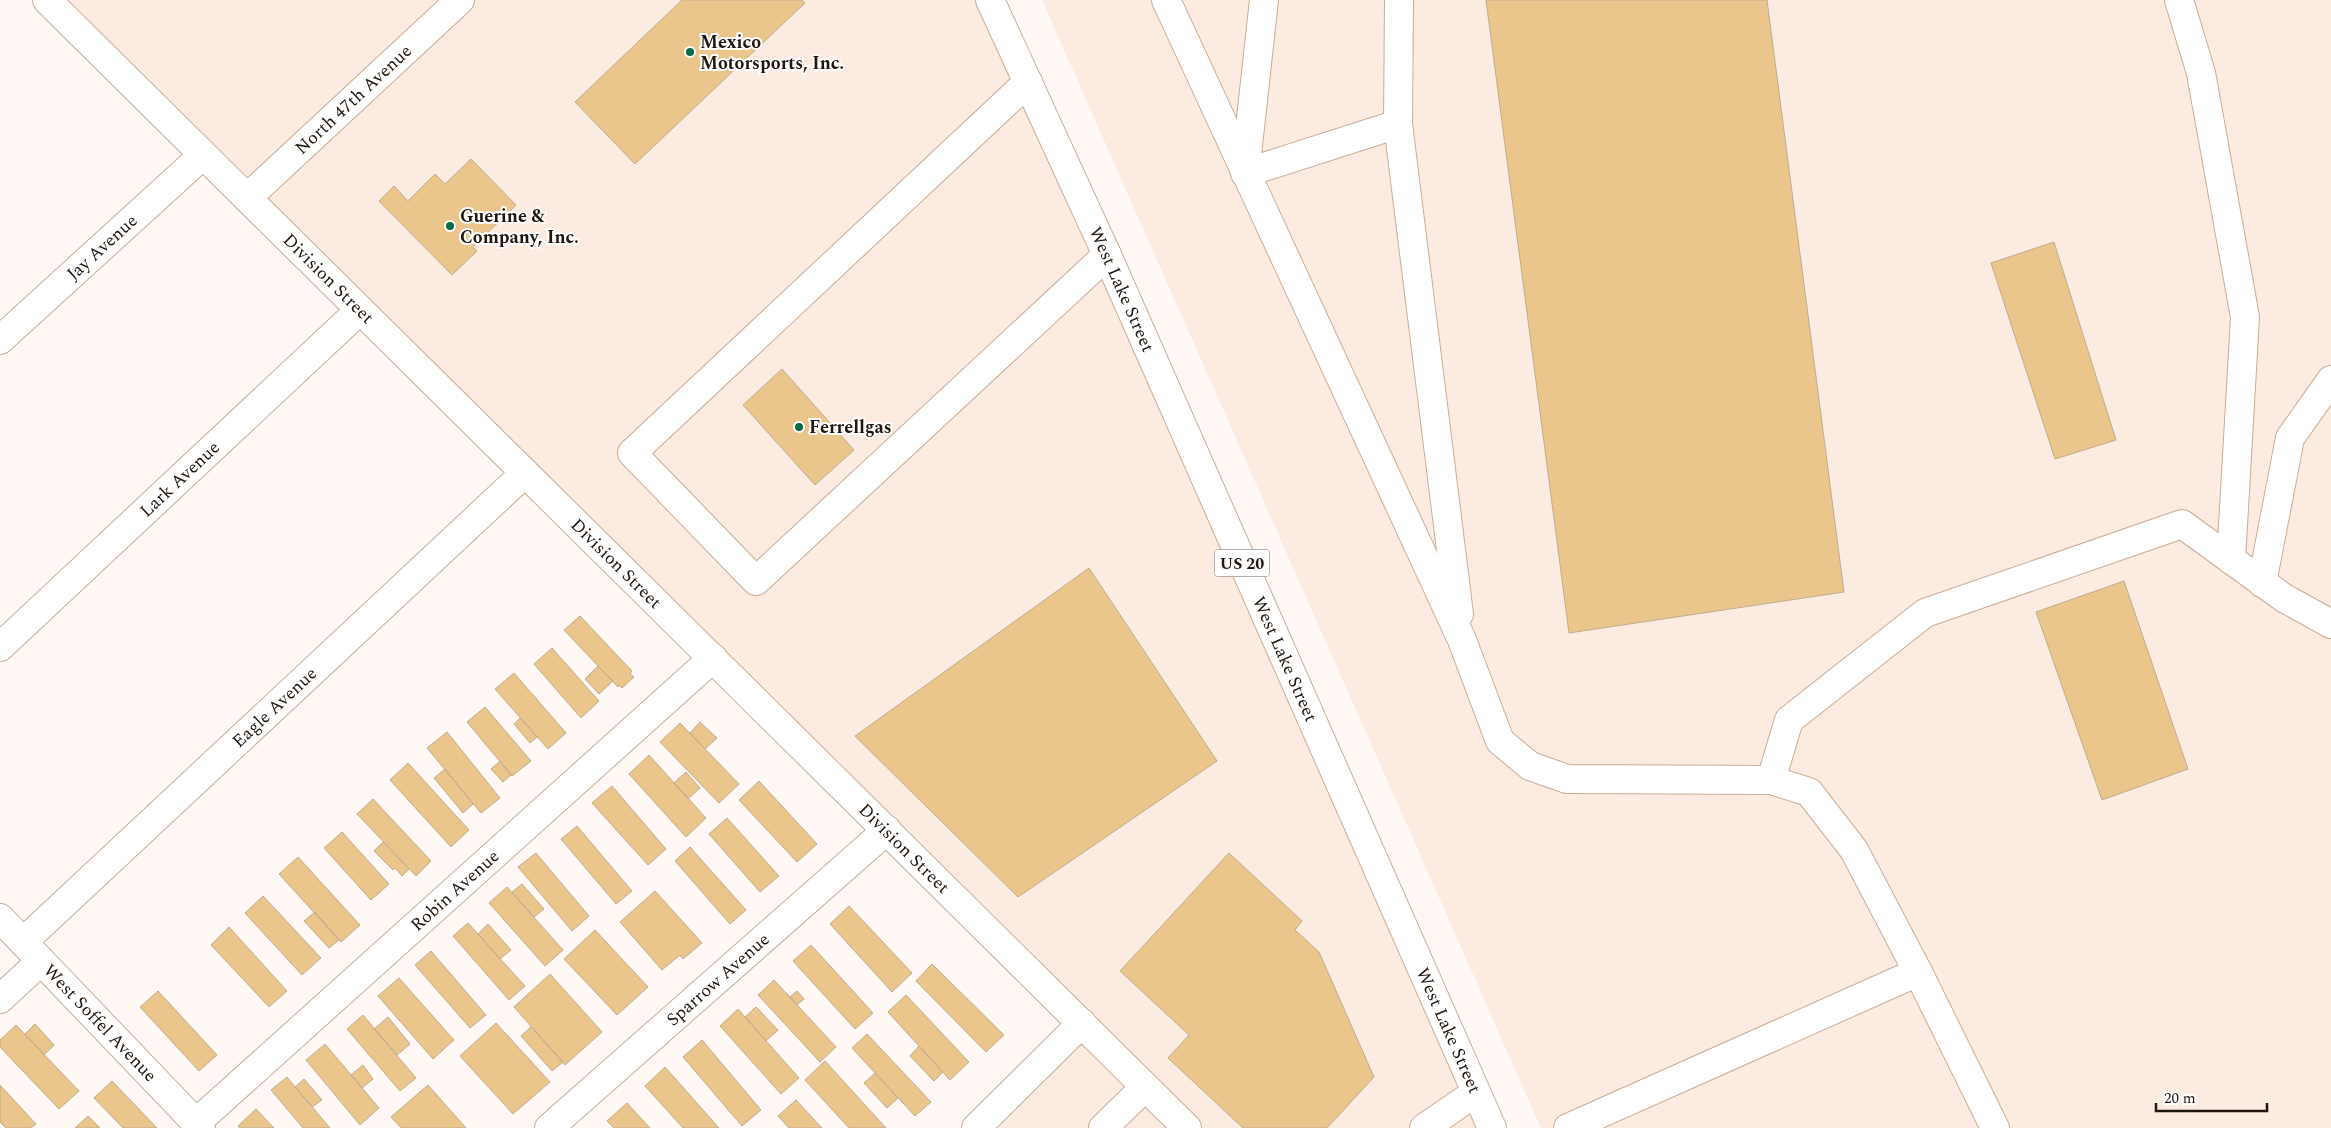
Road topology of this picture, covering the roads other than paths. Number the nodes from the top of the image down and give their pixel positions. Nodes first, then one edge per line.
1 (47, 0) edge
2 (460, 0) edge
3 (990, 0) edge
4 (1166, 0) edge
5 (1264, 0) edge
6 (1399, 0) edge
7 (2179, 0) edge
8 (1028, 82) junction
9 (1398, 124) junction
10 (203, 155) junction
11 (1245, 173) junction
12 (247, 198) junction
13 (1107, 255) junction
14 (360, 310) junction
15 (0, 340) edge
16 (2331, 380) edge
17 (525, 473) junction
18 (2231, 560) junction
19 (2262, 583) junction
20 (2331, 624) edge
21 (1462, 640) junction
22 (0, 647) edge
23 (713, 658) junction
24 (1771, 780) junction
25 (887, 830) junction
26 (0, 918) edge
27 (32, 952) junction
28 (1918, 972) junction
29 (0, 999) edge
30 (1082, 1023) junction
31 (1146, 1087) junction
32 (1476, 1093) junction
33 (1986, 1125) edge
34 (198, 1126) edge
35 (549, 1128) edge
36 (976, 1128) edge
37 (1103, 1128) edge
38 (1187, 1128) edge
39 (1424, 1128) edge
40 (1492, 1128) edge
41 (1568, 1128) edge

1 - 10 street, Division Street
2 - 12 street, North 47th Avenue
3 - 8 street, West Lake Street / US 20
4 - 11 street
5 - 11 street
6 - 9 street
7 - 18 street
8 - 13 street, West Lake Street / US 20
8 - 13 street
9 - 11 street
9 - 21 street
10 - 12 street, Division Street
10 - 15 street, Jay Avenue
11 - 21 street
12 - 14 street, Division Street
13 - 32 street, West Lake Street / US 20
14 - 17 street, Division Street
14 - 22 street, Lark Avenue
16 - 19 street
17 - 23 street, Division Street
17 - 27 street, Eagle Avenue
18 - 19 street
18 - 24 street
19 - 20 street
21 - 24 street
23 - 25 street, Division Street
23 - 34 street, Robin Avenue
24 - 28 street
25 - 30 street, Division Street
25 - 35 street, Sparrow Avenue
26 - 27 street, West Soffel Avenue
27 - 29 street, Eagle Avenue
27 - 34 street, West Soffel Avenue
28 - 33 street
28 - 41 street
30 - 31 street, Division Street
30 - 36 street
31 - 37 street
31 - 38 street, Division Street
32 - 39 street
32 - 40 street, West Lake Street / US 20

